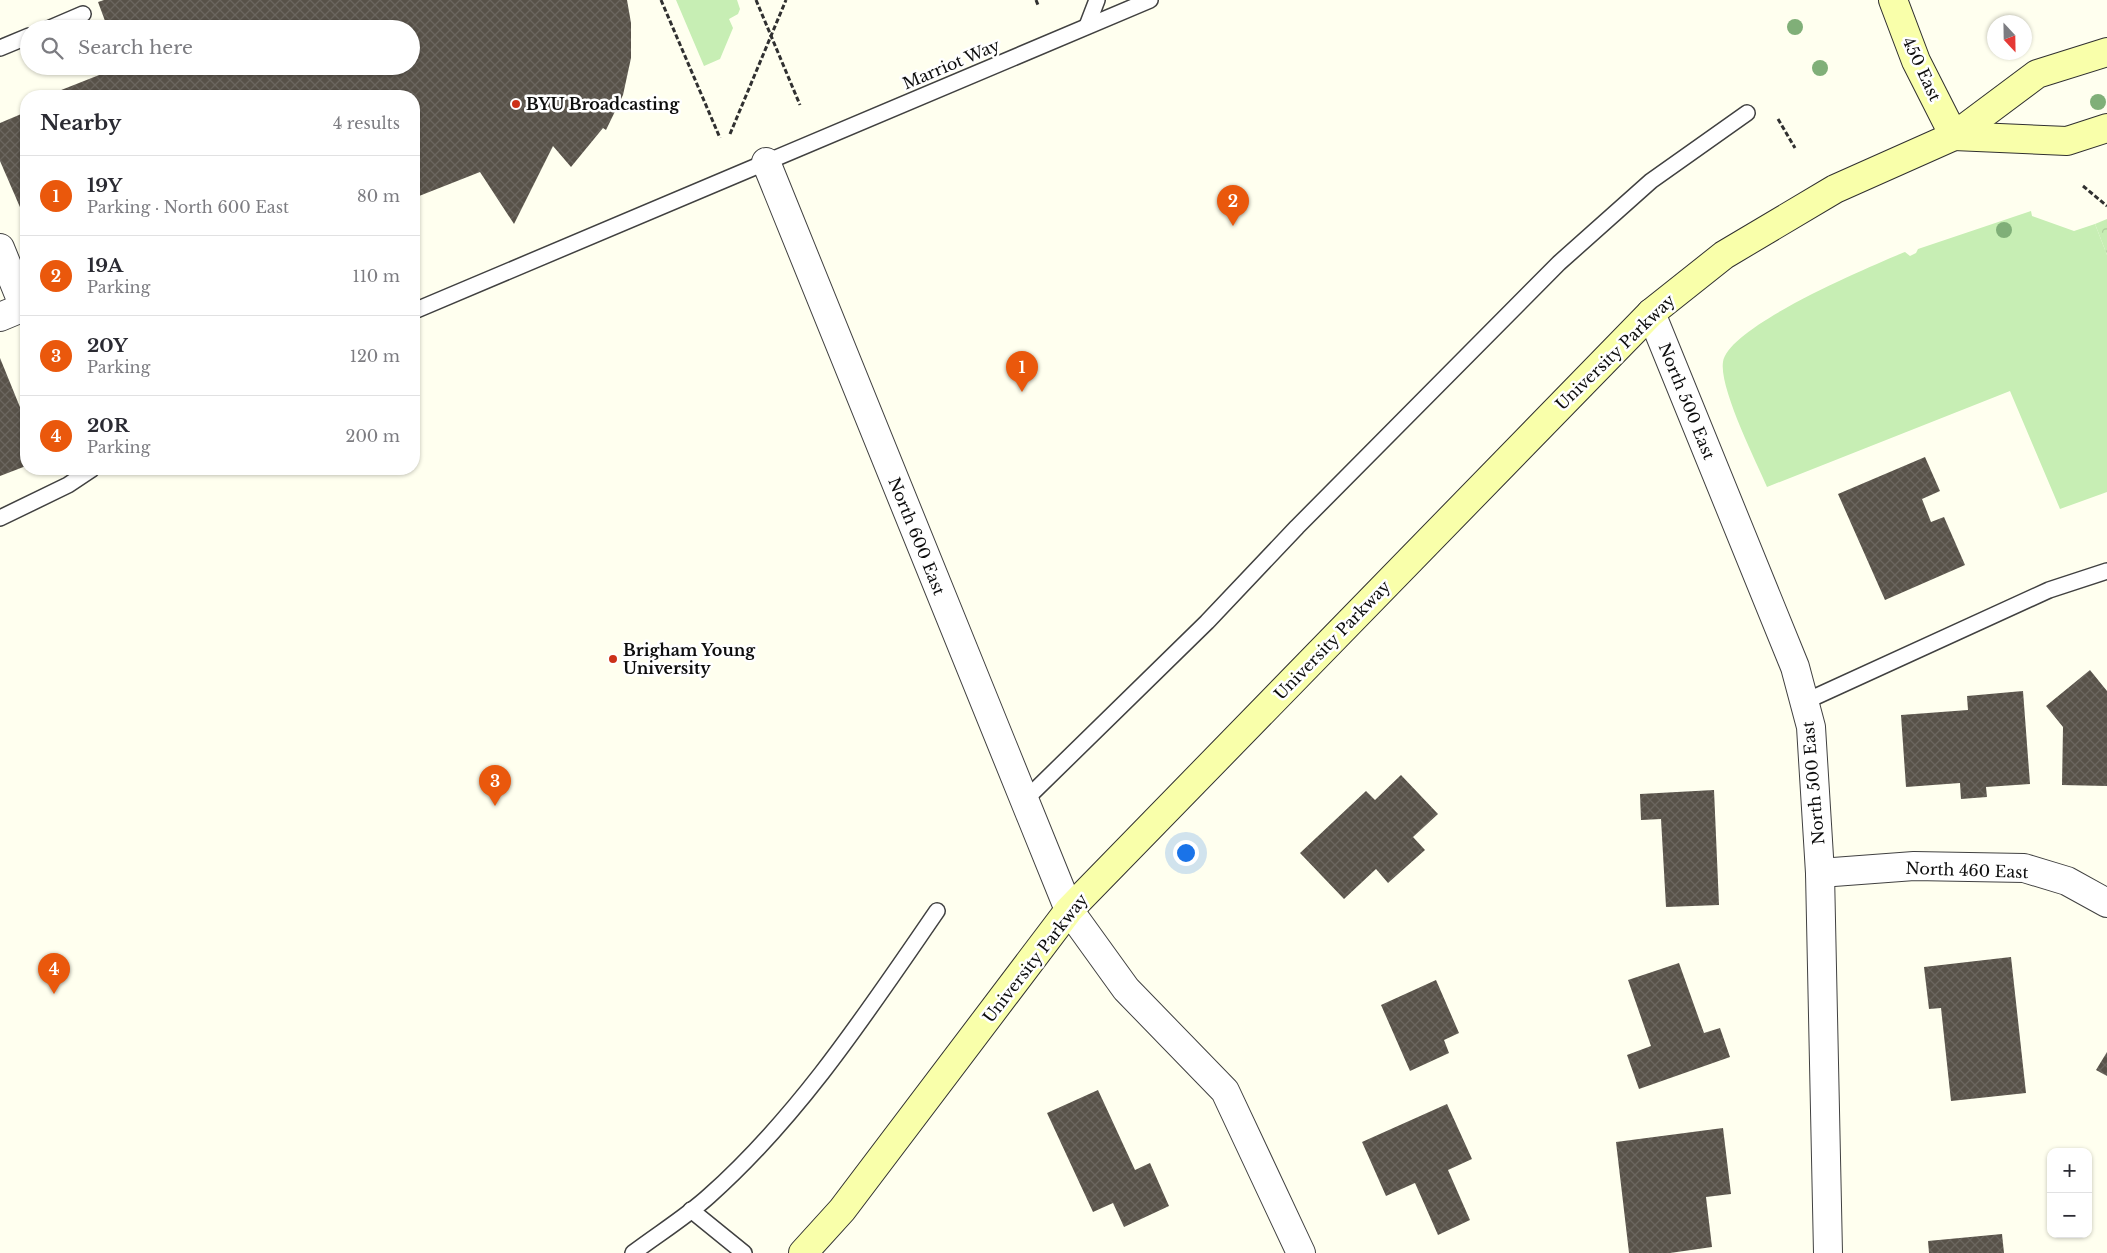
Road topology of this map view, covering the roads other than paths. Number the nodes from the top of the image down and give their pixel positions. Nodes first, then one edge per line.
1 (1097, 0) edge
2 (1150, 0) edge
3 (1893, 0) edge
4 (83, 14) dead end
5 (69, 20) edge
6 (1087, 26) junction
7 (20, 40) edge
8 (0, 48) edge
9 (2107, 52) edge
10 (1746, 113) dead end
11 (2107, 128) edge
12 (1954, 136) junction
13 (766, 162) junction
14 (0, 248) edge
15 (420, 308) edge
16 (12, 312) edge
17 (1651, 313) junction
18 (83, 475) edge
19 (0, 518) edge
20 (2107, 571) edge
21 (1804, 702) junction
22 (1024, 801) junction
23 (1820, 873) junction
24 (2107, 903) edge
25 (1069, 910) junction
26 (937, 911) dead end
27 (691, 1210) junction
28 (633, 1253) edge
29 (744, 1253) edge
30 (803, 1253) edge
31 (1301, 1253) edge
32 (1828, 1253) edge

1 - 6 lane
2 - 6 lane, Marriot Way
3 - 12 main road, 450 East
4 - 5 lane
6 - 13 lane, Marriot Way
7 - 8 lane
9 - 12 main road, University Parkway
10 - 22 lane
11 - 12 main road, University Parkway
12 - 17 main road, University Parkway
13 - 15 lane, Marriot Way
13 - 22 street, North 600 East
14 - 16 street
17 - 21 street, North 500 East
17 - 25 main road, University Parkway
18 - 19 lane
20 - 21 lane
21 - 23 street, North 500 East
22 - 25 street, North 600 East
23 - 24 street, North 460 East
23 - 32 street, North 500 East
25 - 30 main road, University Parkway
25 - 31 street, North 600 East
26 - 27 lane
27 - 28 lane
27 - 29 lane

